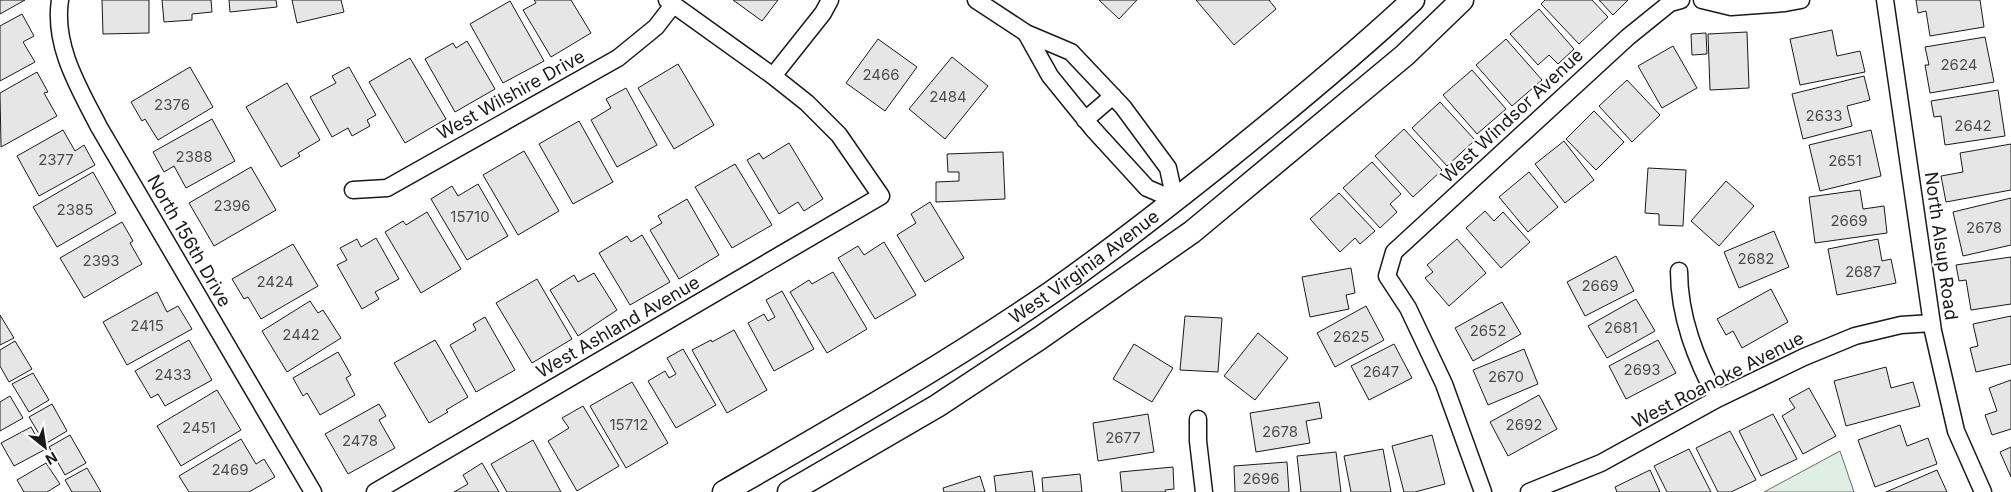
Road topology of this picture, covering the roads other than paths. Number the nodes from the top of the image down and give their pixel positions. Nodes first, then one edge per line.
1 (60, 0) edge
2 (830, 0) edge
3 (976, 0) edge
4 (1413, 0) edge
5 (1462, 0) edge
6 (1681, 0) edge
7 (1702, 0) edge
8 (1801, 0) edge
9 (1885, 0) edge
10 (670, 3) edge
11 (1026, 33) junction
12 (774, 76) junction
13 (1113, 96) junction
14 (1085, 120) junction
15 (352, 190) dead end
16 (1175, 200) junction
17 (1678, 271) dead end
18 (1932, 323) junction
19 (1717, 399) junction
20 (1198, 419) dead end
21 (313, 492) edge
22 (375, 492) edge
23 (724, 492) edge
24 (789, 492) edge
25 (1204, 492) edge
26 (1483, 492) edge
27 (1528, 492) edge
28 (1983, 492) edge

1 - 21 street, North 156th Drive
2 - 12 street
3 - 11 street
4 - 16 main road, West Virginia Avenue
5 - 24 main road, West Virginia Avenue
6 - 26 street, West Windsor Avenue
7 - 8 street
9 - 18 street, North Alsup Road
10 - 12 street
10 - 15 street, West Wilshire Drive
11 - 13 street
11 - 14 street
12 - 22 street, West Ashland Avenue
13 - 14 street
13 - 16 street
14 - 16 street
16 - 23 main road, West Virginia Avenue
17 - 19 street
18 - 19 street, West Roanoke Avenue
18 - 28 street, North Alsup Road
19 - 27 street, West Roanoke Avenue
20 - 25 street

